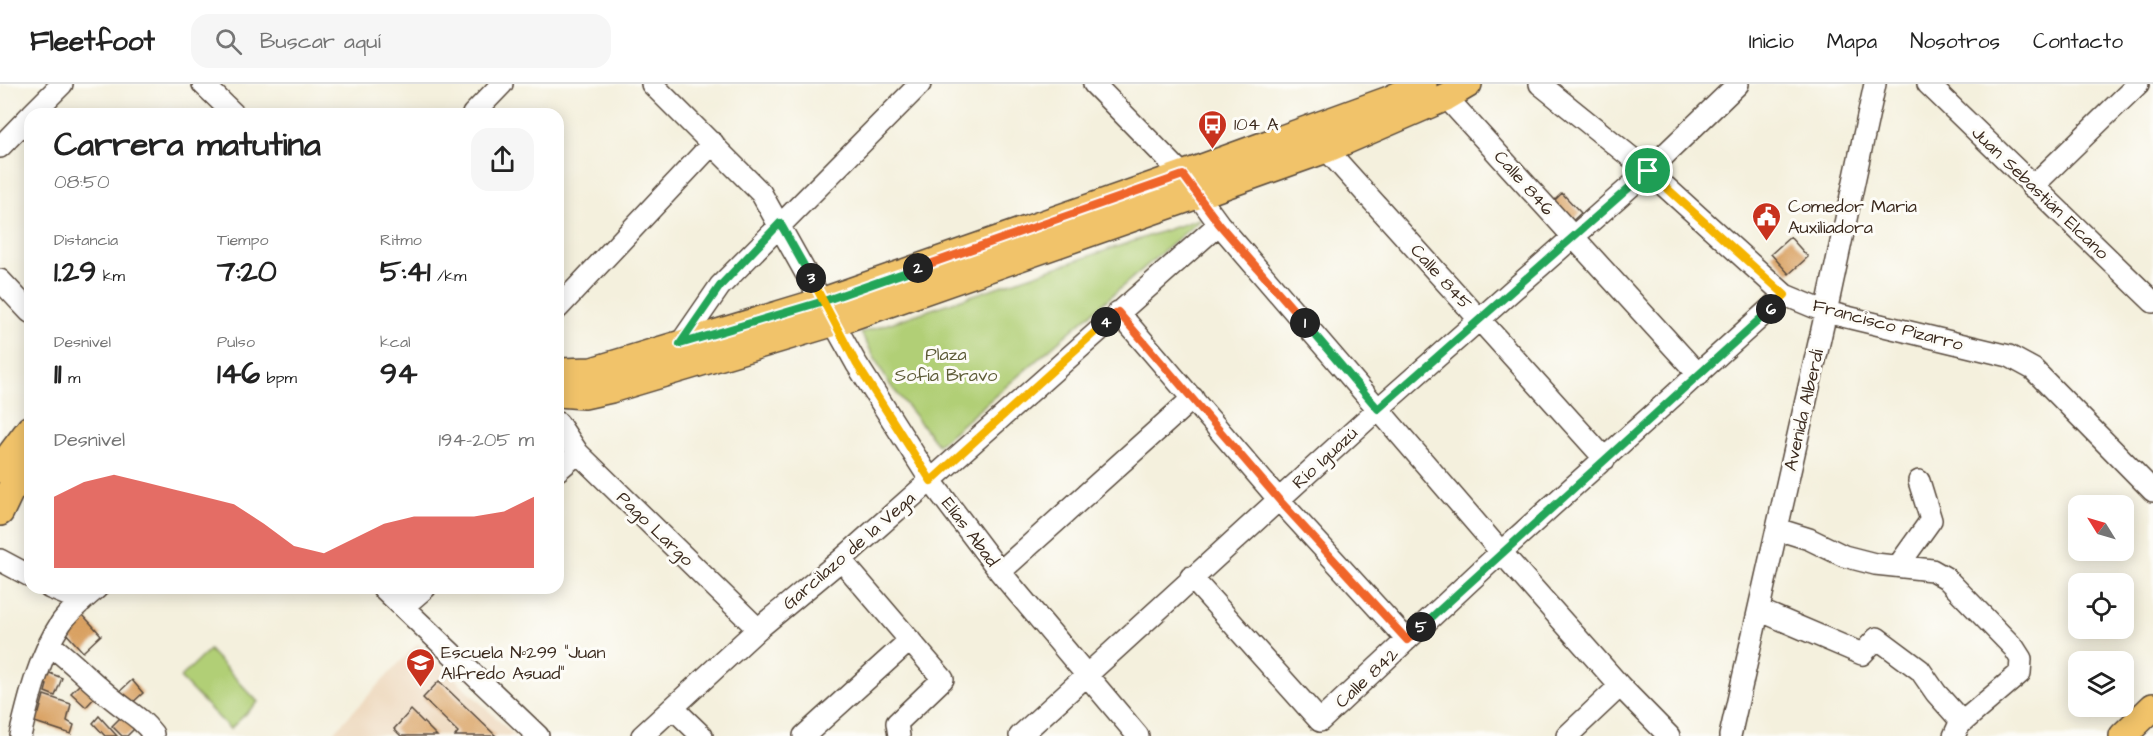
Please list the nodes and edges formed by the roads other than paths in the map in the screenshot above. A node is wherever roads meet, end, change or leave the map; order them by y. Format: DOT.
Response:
graph roads {
  1 [pos="62,84"];
  2 [pos="203,84"];
  3 [pos="502,84"];
  4 [pos="652,84"];
  5 [pos="920,84"];
  6 [pos="1094,84"];
  7 [pos="1540,84"];
  8 [pos="1875,84"];
  9 [pos="1928,84"];
  10 [pos="2138,84"];
  11 [pos="1735,85"];
  12 [pos="1446,88"];
  13 [pos="38,108"];
  14 [pos="228,108"];
  15 [pos="479,108"];
  16 [pos="24,122"];
  17 [pos="713,143"];
  18 [pos="0,147"];
  19 [pos="1326,148"];
  20 [pos="1648,171"];
  21 [pos="1190,185"];
  22 [pos="2032,187"];
  23 [pos="780,223"];
  24 [pos="1219,224"];
  25 [pos="1572,236"];
  26 [pos="0,280"];
  27 [pos="1785,295"];
  28 [pos="564,302"];
  29 [pos="2153,302"];
  30 [pos="24,306"];
  31 [pos="829,311"];
  32 [pos="1118,312"];
  33 [pos="1826,312"];
  34 [pos="1479,319"];
  35 [pos="680,344"];
  36 [pos="1699,375"];
  37 [pos="564,386"];
  38 [pos="564,389"];
  39 [pos="1193,398"];
  40 [pos="1378,409"];
  41 [pos="564,432"];
  42 [pos="24,437"];
  43 [pos="578,453"];
  44 [pos="1605,459"];
  45 [pos="564,465"];
  46 [pos="0,469"];
  47 [pos="24,474"];
  48 [pos="1919,480"];
  49 [pos="931,481"];
  50 [pos="2153,491"];
  51 [pos="1280,501"];
  52 [pos="0,512"];
  53 [pos="1777,529"];
  54 [pos="1501,552"];
  55 [pos="0,560"];
  56 [pos="841,560"];
  57 [pos="1898,566"];
  58 [pos="1000,572"];
  59 [pos="24,573"];
  60 [pos="1191,577"];
  61 [pos="90,594"];
  62 [pos="389,594"];
  63 [pos="418,594"];
  64 [pos="403,607"];
  65 [pos="1759,610"];
  66 [pos="758,629"];
  67 [pos="910,640"];
  68 [pos="1407,640"];
  69 [pos="49,644"];
  70 [pos="1085,676"];
  71 [pos="1620,686"];
  72 [pos="2153,707"];
  73 [pos="673,708"];
  74 [pos="1958,729"];
  75 [pos="898,730"];
  76 [pos="20,736"];
  77 [pos="151,736"];
  78 [pos="538,736"];
  79 [pos="642,736"];
  80 [pos="702,736"];
  81 [pos="804,736"];
  82 [pos="1020,736"];
  83 [pos="1138,736"];
  84 [pos="1567,736"];
  85 [pos="1669,736"];
  86 [pos="1730,736"];
  87 [pos="2123,736"];
  1 -- 13 [label="street"];
  2 -- 14 [label="street"];
  3 -- 15 [label="street"];
  4 -- 17 [label="street, Elías Abad"];
  5 -- 23 [label="street"];
  6 -- 21 [label="street"];
  7 -- 20 [label="street, Francisco Pizarro"];
  8 -- 33 [label="street, Avenida Alberdi"];
  9 -- 22 [label="street, Juan Sebastián Elcano"];
  10 -- 22 [label="street"];
  11 -- 20 [label="street, Río Iguazú"];
  12 -- 19 [label="main road"];
  12 -- 21 [label="main road"];
  12 -- 25 [label="street, Calle 846"];
  16 -- 18 [label="street"];
  17 -- 23 [label="street, Elías Abad"];
  17 -- 28 [label="street"];
  19 -- 21 [label="main road"];
  19 -- 34 [label="street, Calle 845"];
  20 -- 25 [label="street, Río Iguazú"];
  20 -- 27 [label="street, Francisco Pizarro"];
  21 -- 24 [label="street"];
  21 -- 31 [label="main road"];
  22 -- 29 [label="street, Juan Sebastián Elcano"];
  23 -- 31 [label="street, Elías Abad"];
  23 -- 35 [label="street"];
  24 -- 32 [label="street, Garcilazo de la Vega"];
  24 -- 40 [label="street"];
  25 -- 34 [label="street, Río Iguazú"];
  25 -- 36 [label="street, Calle 846"];
  26 -- 30 [label="street"];
  27 -- 33 [label="street, Francisco Pizarro"];
  27 -- 36 [label="street, Calle 842"];
  31 -- 35 [label="main road"];
  31 -- 38 [label="main road"];
  31 -- 49 [label="street, Elías Abad"];
  32 -- 39 [label="street"];
  32 -- 49 [label="street, Garcilazo de la Vega"];
  33 -- 50 [label="street, Francisco Pizarro"];
  33 -- 53 [label="street, Avenida Alberdi"];
  34 -- 40 [label="street, Río Iguazú"];
  34 -- 44 [label="street, Calle 845"];
  35 -- 37 [label="main road"];
  36 -- 44 [label="street, Calle 842"];
  39 -- 51 [label="street"];
  39 -- 58 [label="street"];
  40 -- 51 [label="street, Río Iguazú"];
  40 -- 54 [label="street"];
  41 -- 43 [label="street, Pago Largo"];
  42 -- 46 [label="main road"];
  43 -- 45 [label="street"];
  43 -- 66 [label="street, Pago Largo"];
  44 -- 54 [label="street, Calle 842"];
  47 -- 52 [label="main road"];
  48 -- 57 [label="street"];
  49 -- 56 [label="street, Garcilazo de la Vega"];
  49 -- 58 [label="street, Elías Abad"];
  51 -- 60 [label="street, Río Iguazú"];
  51 -- 68 [label="street"];
  53 -- 57 [label="street"];
  53 -- 65 [label="street, Avenida Alberdi"];
  54 -- 68 [label="street, Calle 842"];
  54 -- 71 [label="street"];
  55 -- 59 [label="street"];
  56 -- 66 [label="street, Garcilazo de la Vega"];
  56 -- 67 [label="street"];
  57 -- 74 [label="street"];
  58 -- 70 [label="street, Elías Abad"];
  60 -- 68 [label="street, Calle 842"];
  60 -- 70 [label="street, Río Iguazú"];
  61 -- 69 [label="street"];
  62 -- 64 [label="street"];
  63 -- 64 [label="street"];
  64 -- 78 [label="street"];
  65 -- 74 [label="street"];
  65 -- 86 [label="street, Avenida Alberdi"];
  66 -- 73 [label="street, Garcilazo de la Vega"];
  67 -- 75 [label="street"];
  67 -- 81 [label="street"];
  69 -- 76 [label="street"];
  69 -- 77 [label="street"];
  70 -- 82 [label="street, Río Iguazú"];
  70 -- 83 [label="street, Elías Abad"];
  71 -- 84 [label="street"];
  71 -- 85 [label="street"];
  72 -- 87 [label="main road"];
  73 -- 79 [label="street, Garcilazo de la Vega"];
  73 -- 80 [label="street"];
}
